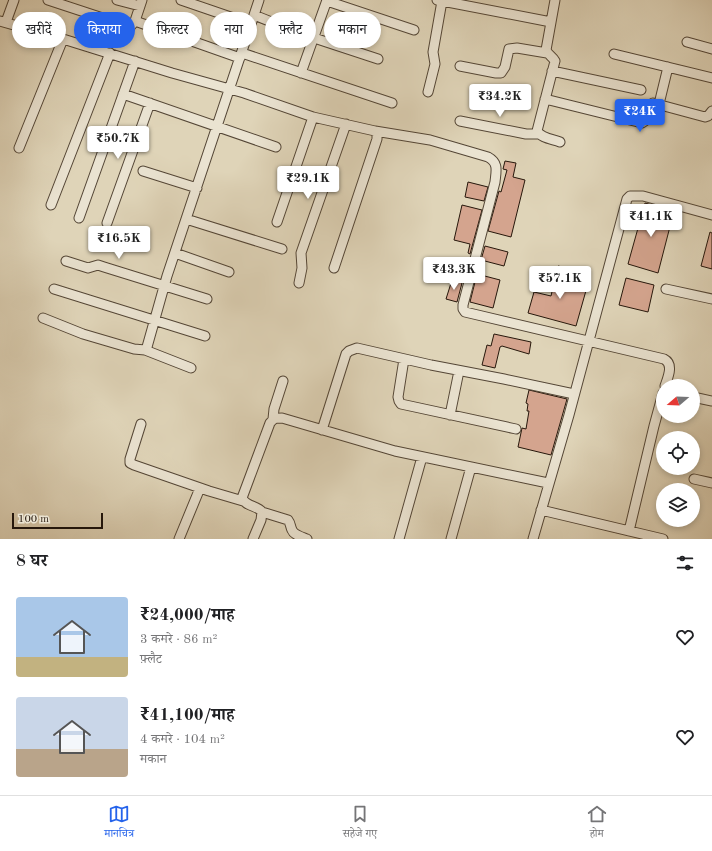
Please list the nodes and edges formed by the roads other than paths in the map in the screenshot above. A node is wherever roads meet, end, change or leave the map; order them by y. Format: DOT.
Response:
graph roads {
  1 [pos="48,0"];
  2 [pos="117,0"];
  3 [pos="181,0"];
  4 [pos="259,0"];
  5 [pos="327,0"];
  6 [pos="555,0"];
  7 [pos="445,1"];
  8 [pos="141,3"];
  9 [pos="84,12"];
  10 [pos="224,12"];
  11 [pos="255,12"];
  12 [pos="135,21"];
  13 [pos="551,22"];
  14 [pos="414,30"];
  15 [pos="316,32"];
  16 [pos="316,39"];
  17 [pos="66,40"];
  18 [pos="687,42"];
  19 [pos="59,48"];
  20 [pos="243,48"];
  21 [pos="310,48"];
  22 [pos="712,49"];
  23 [pos="110,53"];
  24 [pos="547,53"];
  25 [pos="614,54"];
  26 [pos="241,55"];
  27 [pos="378,59"];
  28 [pos="135,61"];
  29 [pos="460,66"];
  30 [pos="668,66"];
  31 [pos="552,71"];
  32 [pos="301,73"];
  33 [pos="712,78"];
  34 [pos="230,89"];
  35 [pos="641,90"];
  36 [pos="428,92"];
  37 [pos="123,94"];
  38 [pos="545,99"];
  39 [pos="150,103"];
  40 [pos="392,103"];
  41 [pos="659,104"];
  42 [pos="712,111"];
  43 [pos="313,117"];
  44 [pos="460,121"];
  45 [pos="346,124"];
  46 [pos="218,126"];
  47 [pos="375,132"];
  48 [pos="538,134"];
  49 [pos="560,142"];
  50 [pos="276,147"];
  51 [pos="19,148"];
  52 [pos="143,171"];
  53 [pos="197,188"];
  54 [pos="51,205"];
  55 [pos="712,215"];
  56 [pos="79,218"];
  57 [pos="186,219"];
  58 [pos="277,222"];
  59 [pos="107,223"];
  60 [pos="282,249"];
  61 [pos="175,253"];
  62 [pos="66,261"];
  63 [pos="334,268"];
  64 [pos="229,272"];
  65 [pos="299,283"];
  66 [pos="165,286"];
  67 [pos="54,289"];
  68 [pos="666,289"];
  69 [pos="712,297"];
  70 [pos="207,299"];
  71 [pos="43,318"];
  72 [pos="154,321"];
  73 [pos="205,336"];
  74 [pos="588,342"];
  75 [pos="145,350"];
  76 [pos="404,359"];
  77 [pos="191,368"];
  78 [pos="459,371"];
  79 [pos="667,379"];
  80 [pos="283,381"];
  81 [pos="574,394"];
  82 [pos="700,398"];
  83 [pos="712,401"];
  84 [pos="450,415"];
  85 [pos="273,419"];
  86 [pos="656,419"];
  87 [pos="141,424"];
  88 [pos="516,429"];
  89 [pos="322,430"];
  90 [pos="422,457"];
  91 [pos="471,467"];
  92 [pos="694,479"];
  93 [pos="712,482"];
  94 [pos="548,483"];
  95 [pos="200,488"];
  96 [pos="243,501"];
  97 [pos="541,510"];
  98 [pos="262,512"];
  99 [pos="629,531"];
  100 [pos="179,539"];
  101 [pos="253,539"];
  102 [pos="307,539"];
  103 [pos="399,539"];
  104 [pos="451,539"];
  105 [pos="533,539"];
  106 [pos="663,539"];
  1 -- 9 [label="street"];
  2 -- 8 [label="street"];
  3 -- 10 [label="street"];
  4 -- 11 [label="street"];
  5 -- 14 [label="street"];
  5 -- 15 [label="street"];
  6 -- 13 [label="street"];
  7 -- 13 [label="street"];
  7 -- 36 [label="street"];
  8 -- 12 [label="street"];
  12 -- 26 [label="street"];
  13 -- 24 [label="street"];
  16 -- 27 [label="street"];
  17 -- 23 [label="street"];
  18 -- 22 [label="street"];
  19 -- 51 [label="street"];
  20 -- 26 [label="street"];
  21 -- 32 [label="street"];
  23 -- 28 [label="street"];
  23 -- 54 [label="street"];
  24 -- 29 [label="street"];
  24 -- 31 [label="street"];
  25 -- 30 [label="street"];
  26 -- 32 [label="street"];
  26 -- 34 [label="street"];
  28 -- 34 [label="street"];
  28 -- 37 [label="street"];
  30 -- 33 [label="street"];
  30 -- 41 [label="street"];
  31 -- 35 [label="street"];
  31 -- 38 [label="street"];
  32 -- 40 [label="street"];
  34 -- 43 [label="street"];
  34 -- 46 [label="street"];
  37 -- 39 [label="street"];
  37 -- 56 [label="street"];
  38 -- 41 [label="street"];
  38 -- 48 [label="street"];
  39 -- 46 [label="street"];
  39 -- 59 [label="street"];
  41 -- 42 [label="street"];
  43 -- 45 [label="street"];
  43 -- 58 [label="street"];
  44 -- 48 [label="street"];
  45 -- 47 [label="street"];
  45 -- 65 [label="street"];
  46 -- 50 [label="street"];
  46 -- 53 [label="street"];
  47 -- 63 [label="street"];
  47 -- 74 [label="street"];
  48 -- 49 [label="street"];
  52 -- 53 [label="street"];
  53 -- 57 [label="street"];
  55 -- 74 [label="street"];
  57 -- 60 [label="street"];
  57 -- 61 [label="street"];
  61 -- 64 [label="street"];
  61 -- 66 [label="street"];
  62 -- 66 [label="street"];
  66 -- 70 [label="street"];
  66 -- 72 [label="street"];
  67 -- 72 [label="street"];
  68 -- 69 [label="street"];
  71 -- 75 [label="street"];
  72 -- 73 [label="street"];
  72 -- 75 [label="street"];
  74 -- 79 [label="street"];
  74 -- 81 [label="street"];
  75 -- 77 [label="street"];
  76 -- 78 [label="street"];
  76 -- 84 [label="street"];
  76 -- 89 [label="street"];
  78 -- 81 [label="street"];
  78 -- 84 [label="street"];
  80 -- 85 [label="street"];
  81 -- 94 [label="street"];
  82 -- 83 [label="street"];
  84 -- 88 [label="street"];
  85 -- 89 [label="street"];
  85 -- 96 [label="street"];
  86 -- 99 [label="street"];
  87 -- 95 [label="street"];
  89 -- 90 [label="street"];
  90 -- 91 [label="street"];
  90 -- 103 [label="street"];
  91 -- 94 [label="street"];
  91 -- 104 [label="street"];
  92 -- 93 [label="street"];
  94 -- 97 [label="street"];
  95 -- 96 [label="street"];
  95 -- 100 [label="street"];
  96 -- 98 [label="street"];
  97 -- 99 [label="street"];
  97 -- 105 [label="street"];
  98 -- 101 [label="street"];
  98 -- 102 [label="street"];
  99 -- 106 [label="street"];
}
